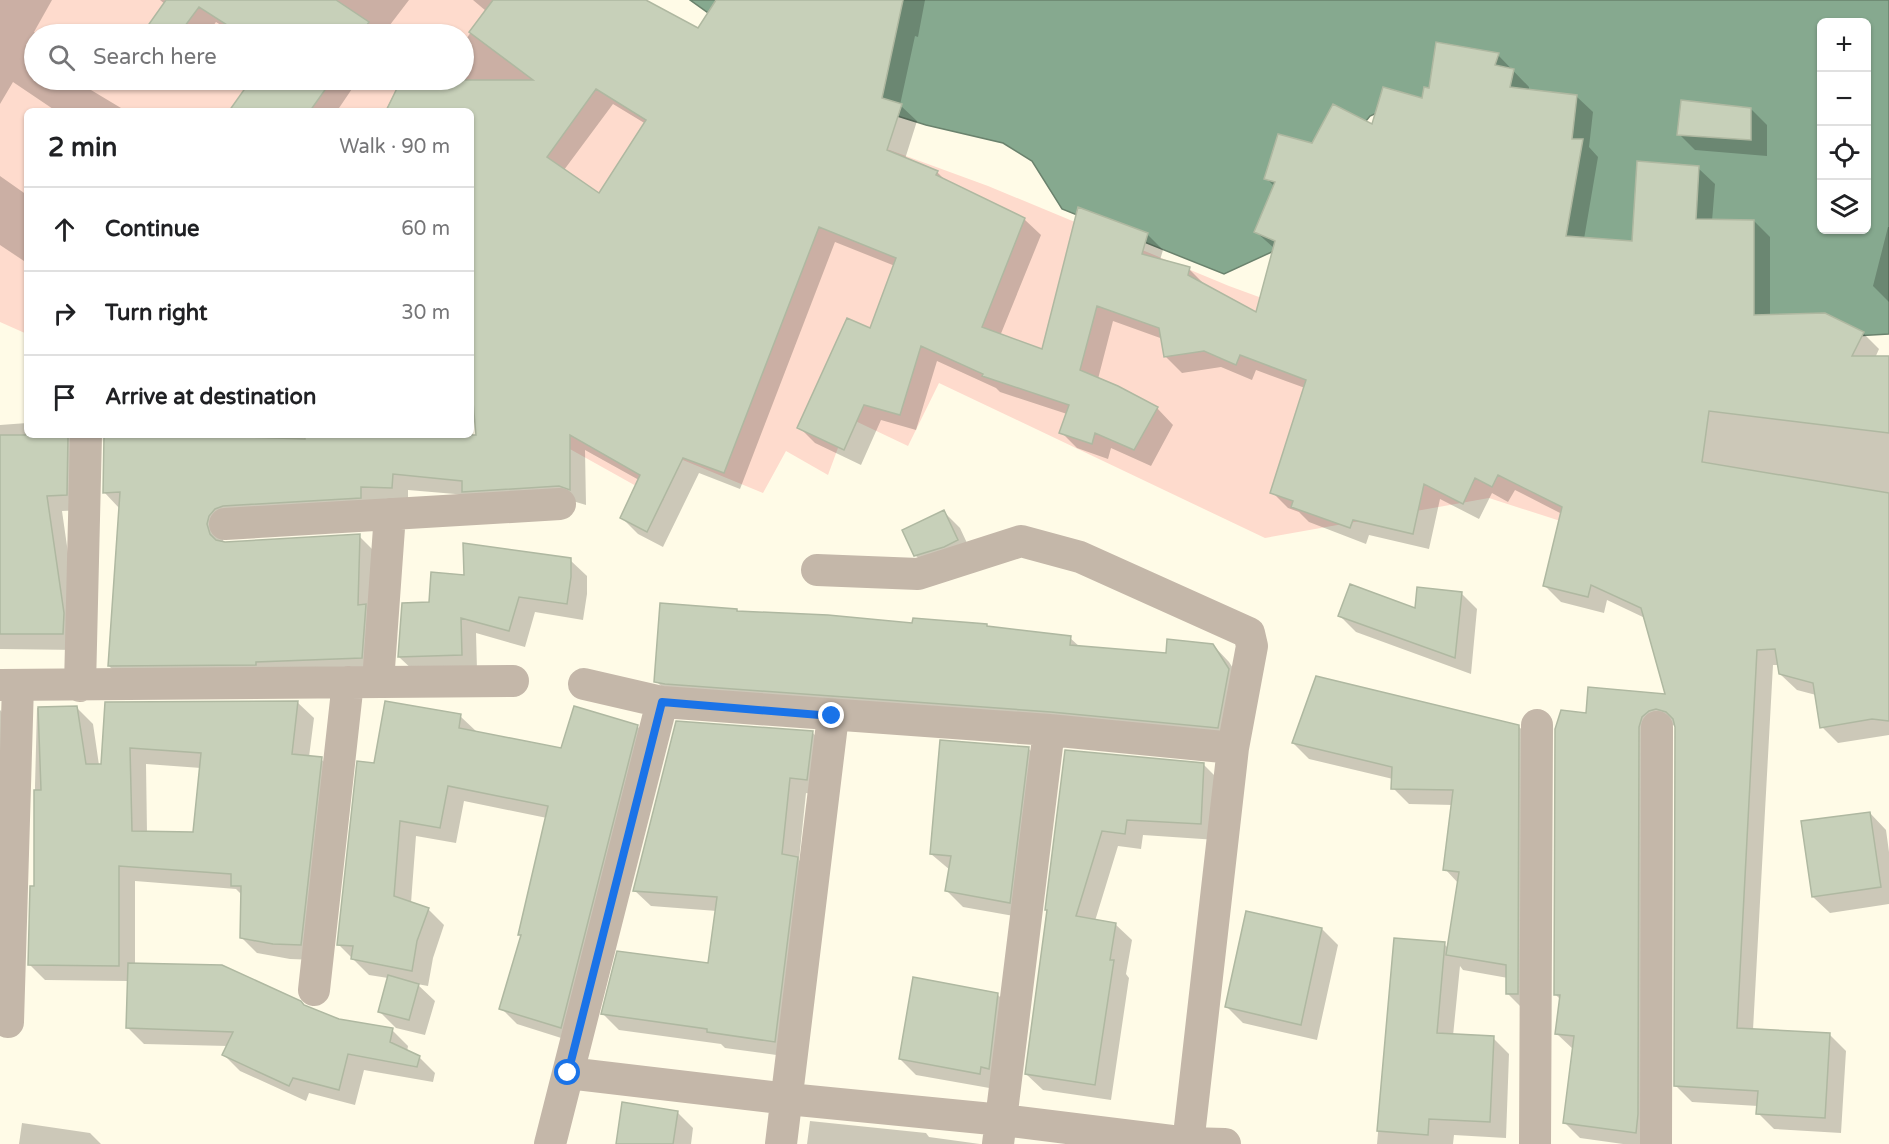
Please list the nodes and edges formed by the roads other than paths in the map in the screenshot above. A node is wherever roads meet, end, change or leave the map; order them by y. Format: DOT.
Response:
graph roads {
  1 [pos="86,438"];
  2 [pos="560,504"];
  3 [pos="390,514"];
  4 [pos="225,524"];
  5 [pos="817,570"];
  6 [pos="513,681"];
  7 [pos="363,682"];
  8 [pos="584,684"];
  9 [pos="9,685"];
  10 [pos="80,686"];
  11 [pos="662,702"];
  12 [pos="832,716"];
  13 [pos="1537,725"];
  14 [pos="1657,727"];
  15 [pos="1049,730"];
  16 [pos="1233,748"];
  17 [pos="314,990"];
  18 [pos="8,1022"];
  19 [pos="568,1073"];
  20 [pos="788,1099"];
  21 [pos="1000,1132"];
  22 [pos="1188,1143"];
  23 [pos="550,1144"];
  24 [pos="781,1144"];
  25 [pos="1225,1144"];
  26 [pos="1534,1144"];
  27 [pos="1656,1144"];
  1 -- 10 [label="street"];
  2 -- 3 [label="street"];
  3 -- 4 [label="street"];
  3 -- 7 [label="street"];
  5 -- 16 [label="street"];
  6 -- 7 [label="street"];
  7 -- 10 [label="street"];
  7 -- 17 [label="street"];
  8 -- 11 [label="street"];
  9 -- 10 [label="street"];
  9 -- 18 [label="street"];
  11 -- 12 [label="street"];
  11 -- 19 [label="street"];
  12 -- 15 [label="street"];
  12 -- 20 [label="street"];
  13 -- 26 [label="street"];
  14 -- 27 [label="street"];
  15 -- 16 [label="street"];
  15 -- 21 [label="street"];
  16 -- 22 [label="street"];
  19 -- 20 [label="street"];
  19 -- 23 [label="street"];
  20 -- 21 [label="street"];
  20 -- 24 [label="street"];
  21 -- 22 [label="street"];
  22 -- 25 [label="street"];
}
